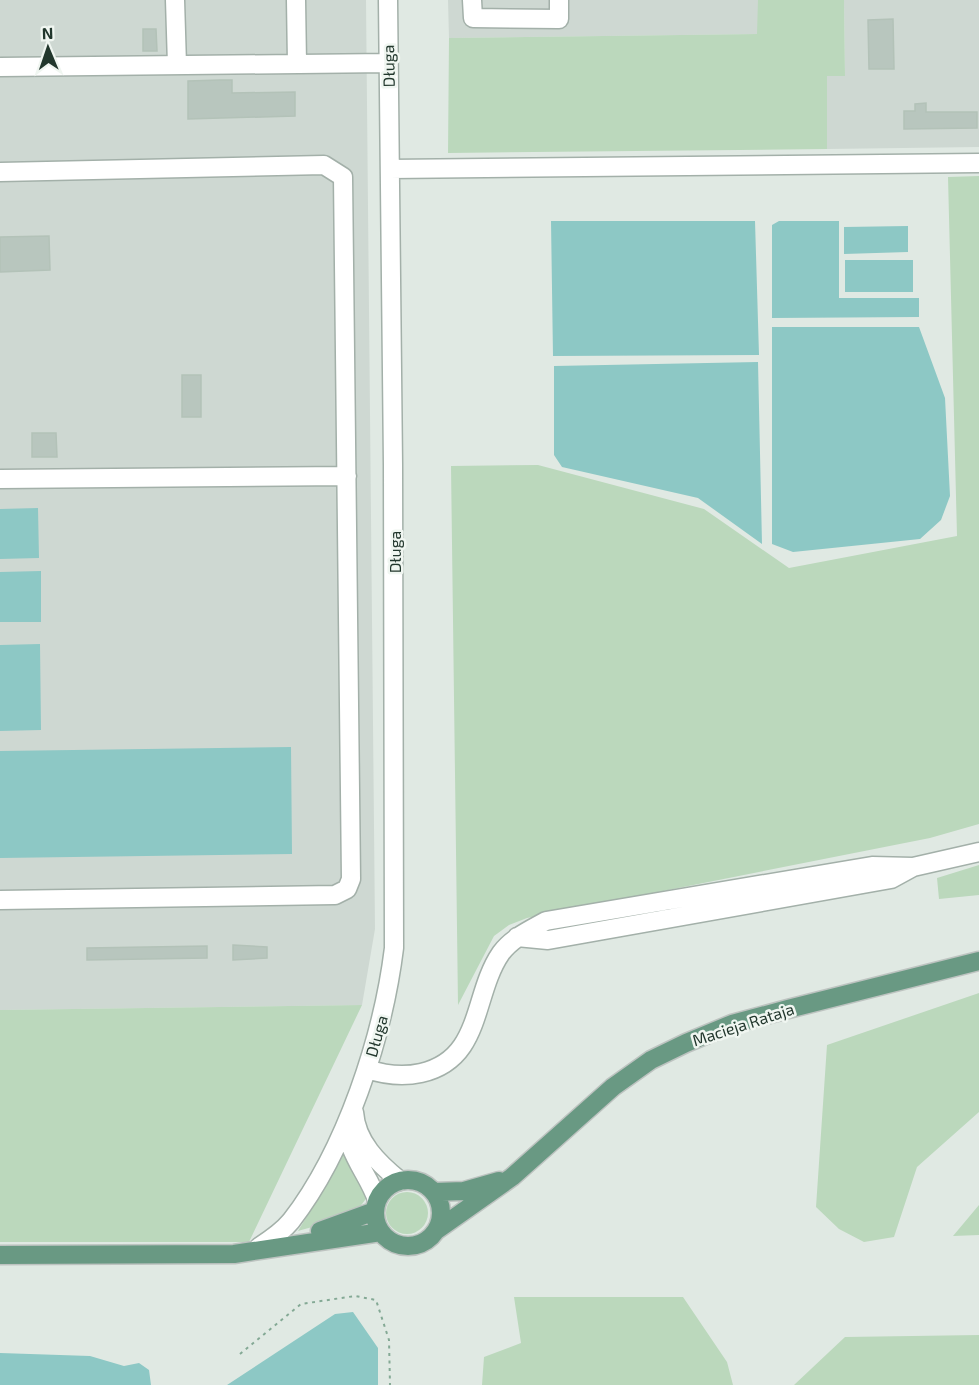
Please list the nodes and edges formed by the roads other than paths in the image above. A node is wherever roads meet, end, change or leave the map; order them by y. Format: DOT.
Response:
graph roads {
  1 [pos="175,0"];
  2 [pos="296,0"];
  3 [pos="388,0"];
  4 [pos="472,0"];
  5 [pos="559,0"];
  6 [pos="297,63"];
  7 [pos="388,63"];
  8 [pos="177,65"];
  9 [pos="0,68"];
  10 [pos="979,163"];
  11 [pos="390,169"];
  12 [pos="0,172"];
  13 [pos="347,476"];
  14 [pos="0,479"];
  15 [pos="979,852"];
  16 [pos="0,900"];
  17 [pos="979,961"];
  18 [pos="367,1069"];
  19 [pos="355,1098"];
  20 [pos="512,1177"];
  21 [pos="400,1181"];
  22 [pos="434,1192"];
  23 [pos="376,1206"];
  24 [pos="437,1230"];
  25 [pos="381,1233"];
  26 [pos="259,1247"];
  27 [pos="234,1254"];
  28 [pos="0,1255"];
  1 -- 8 [label="street"];
  2 -- 6 [label="street"];
  3 -- 7 [label="street, Długa"];
  4 -- 5 [label="street"];
  6 -- 7 [label="street"];
  6 -- 8 [label="street"];
  7 -- 11 [label="street, Długa"];
  8 -- 9 [label="street"];
  10 -- 11 [label="street"];
  11 -- 18 [label="street, Długa"];
  12 -- 13 [label="street"];
  13 -- 14 [label="street"];
  13 -- 16 [label="street"];
  15 -- 18 [label="street"];
  17 -- 20 [label="main road, Macieja Rataja"];
  18 -- 19 [label="street, Długa"];
  19 -- 21 [label="street, Długa"];
  19 -- 23 [label="street, Długa"];
  19 -- 26 [label="street, Długa"];
  20 -- 22 [label="main road, Macieja Rataja"];
  20 -- 24 [label="main road, Macieja Rataja"];
  21 -- 22 [label="main road"];
  21 -- 23 [label="main road"];
  22 -- 24 [label="main road"];
  23 -- 25 [label="main road"];
  23 -- 26 [label="main road, Długa"];
  24 -- 25 [label="main road"];
  25 -- 27 [label="main road, Długa"];
  26 -- 27 [label="main road, Długa"];
  27 -- 28 [label="main road, Długa"];
}
